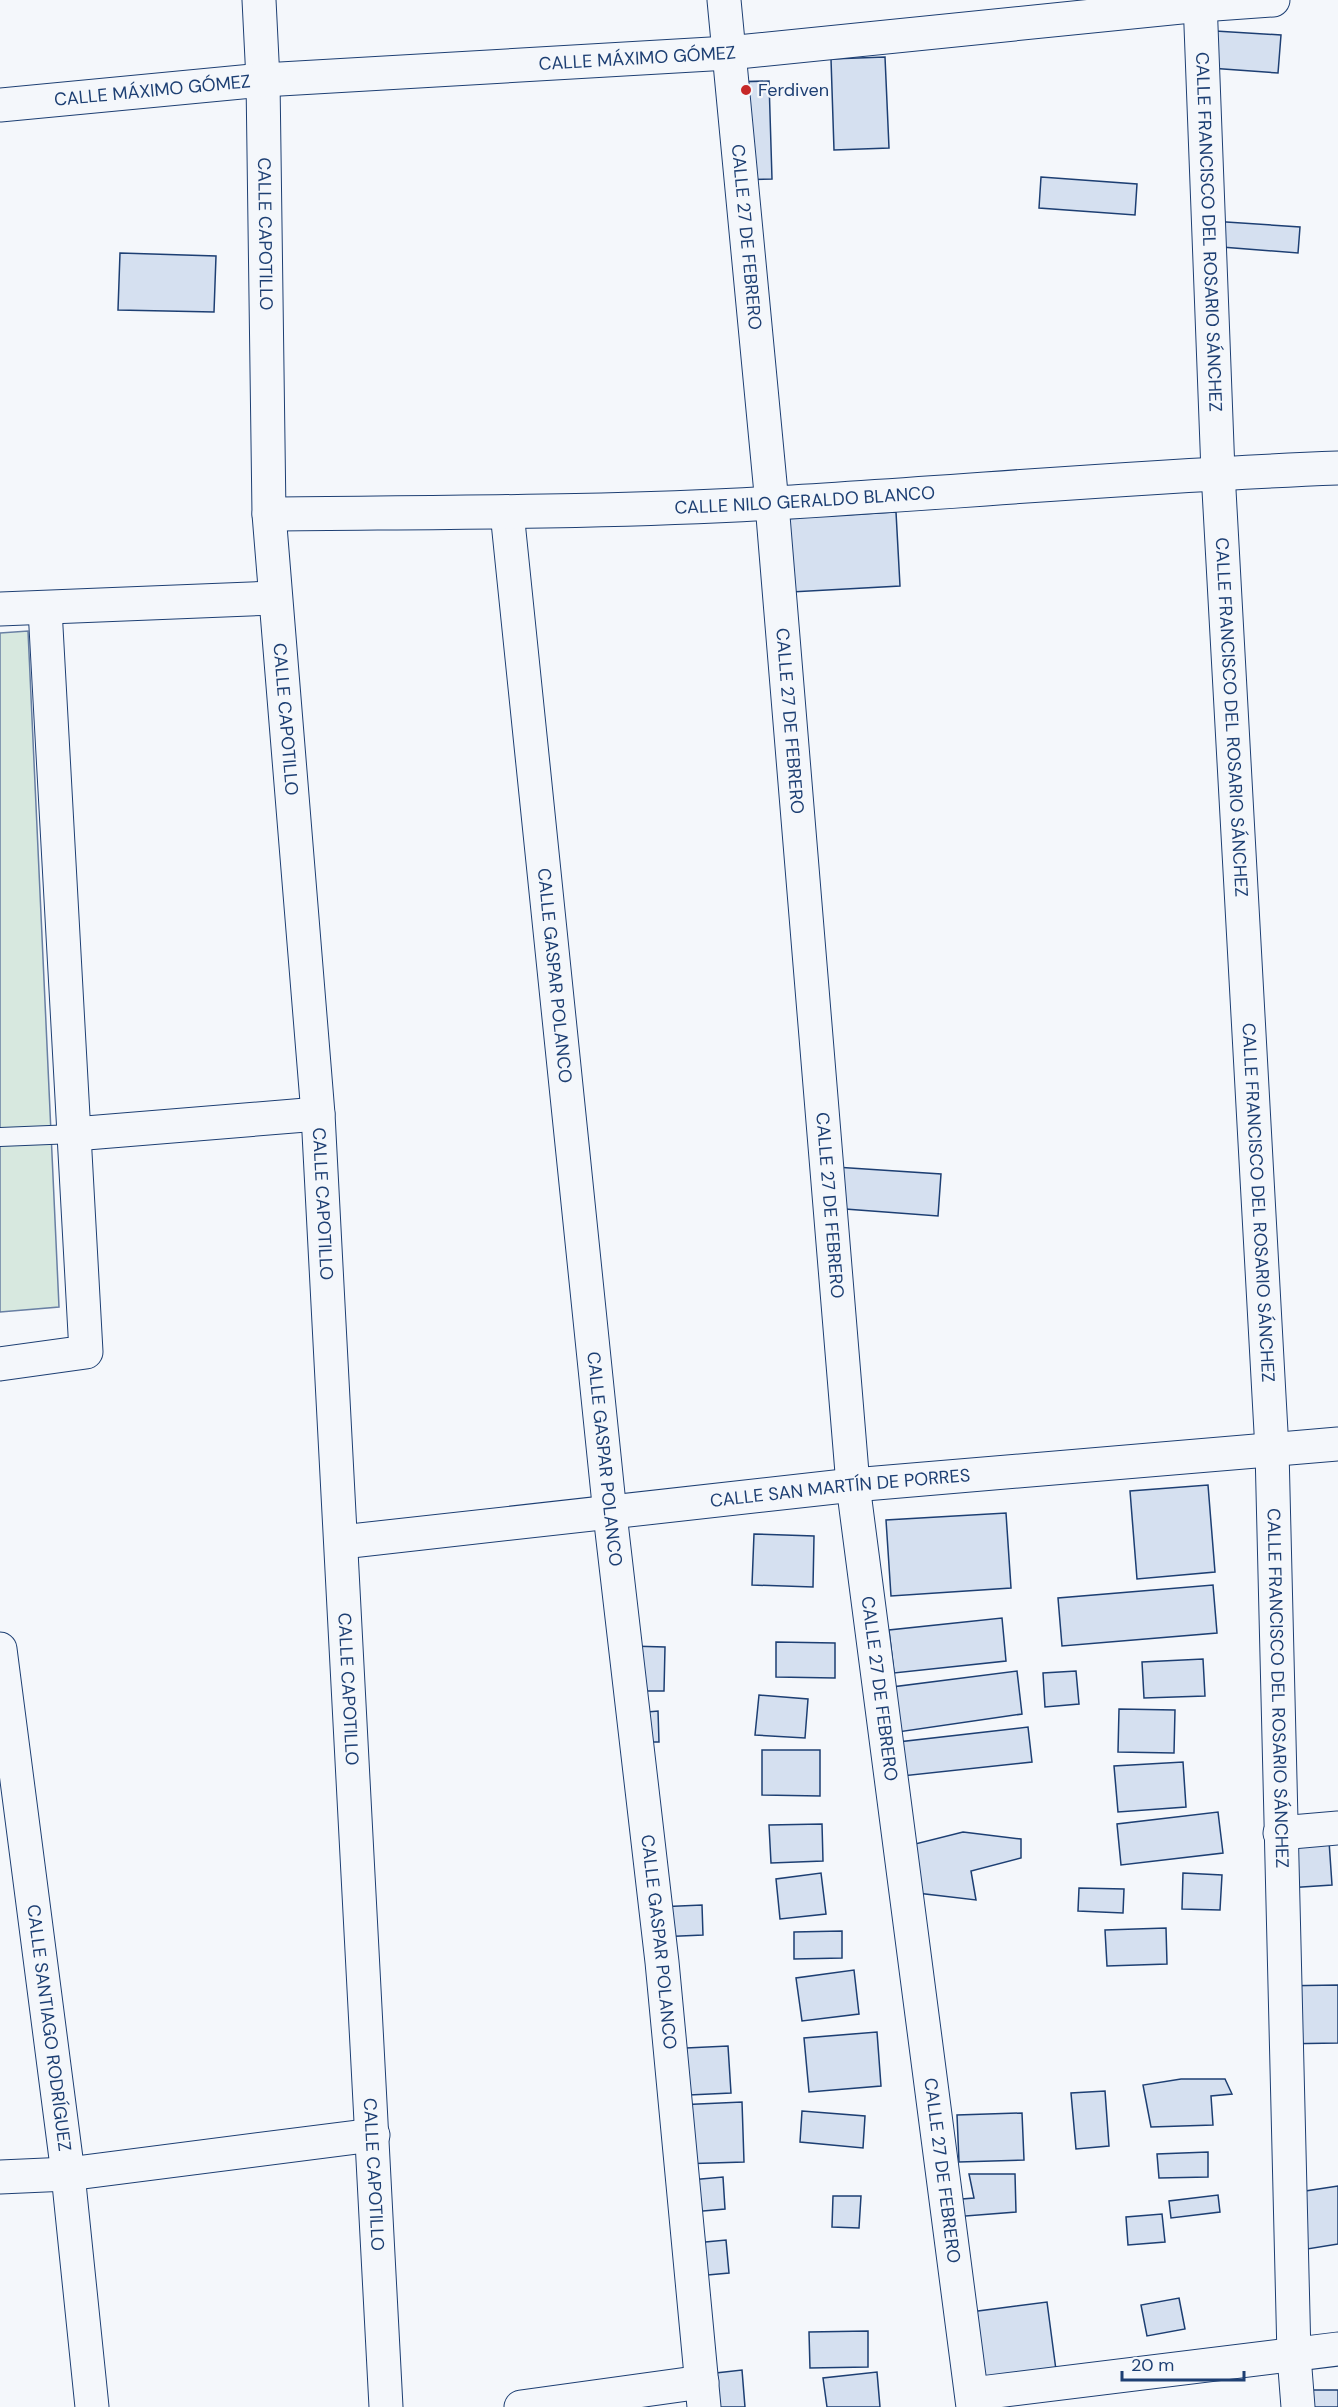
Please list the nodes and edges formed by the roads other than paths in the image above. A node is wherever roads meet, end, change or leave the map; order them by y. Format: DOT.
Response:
graph roads {
  1 [pos="259,0"];
  2 [pos="724,0"];
  3 [pos="1273,0"];
  4 [pos="1200,2"];
  5 [pos="728,53"];
  6 [pos="263,80"];
  7 [pos="0,105"];
  8 [pos="1338,468"];
  9 [pos="1218,472"];
  10 [pos="772,504"];
  11 [pos="507,512"];
  12 [pos="268,514"];
  13 [pos="275,598"];
  14 [pos="0,609"];
  15 [pos="45,609"];
  16 [pos="318,1113"];
  17 [pos="75,1134"];
  18 [pos="0,1137"];
  19 [pos="0,1364"];
  20 [pos="1338,1444"];
  21 [pos="1272,1450"];
  22 [pos="853,1485"];
  23 [pos="610,1514"];
  24 [pos="342,1542"];
  25 [pos="0,1650"];
  26 [pos="1338,1828"];
  27 [pos="1281,1833"];
  28 [pos="373,2136"];
  29 [pos="68,2174"];
  30 [pos="0,2177"];
  31 [pos="1338,2349"];
  32 [pos="1294,2356"];
  33 [pos="703,2394"];
  34 [pos="973,2400"];
  35 [pos="92,2407"];
  36 [pos="386,2407"];
  37 [pos="521,2407"];
  38 [pos="1298,2407"];
  1 -- 6 [label="street, CALLE CAPOTILLO"];
  2 -- 5 [label="street, CALLE 27 DE FEBRERO"];
  3 -- 4 [label="street, CALLE MÁXIMO GÓMEZ"];
  4 -- 5 [label="street, CALLE MÁXIMO GÓMEZ"];
  4 -- 9 [label="street, CALLE FRANCISCO DEL ROSARIO SÁNCHEZ"];
  5 -- 6 [label="street, CALLE MÁXIMO GÓMEZ"];
  5 -- 10 [label="street, CALLE 27 DE FEBRERO"];
  6 -- 7 [label="street, CALLE MÁXIMO GÓMEZ"];
  6 -- 12 [label="street, CALLE CAPOTILLO"];
  8 -- 9 [label="street, CALLE NILO GERALDO BLANCO"];
  9 -- 10 [label="street, CALLE NILO GERALDO BLANCO"];
  9 -- 21 [label="street, CALLE FRANCISCO DEL ROSARIO SÁNCHEZ"];
  10 -- 11 [label="street, CALLE NILO GERALDO BLANCO"];
  10 -- 22 [label="street, CALLE 27 DE FEBRERO"];
  11 -- 12 [label="street, CALLE NILO GERALDO BLANCO"];
  11 -- 23 [label="street, CALLE GASPAR POLANCO"];
  12 -- 13 [label="street, CALLE CAPOTILLO"];
  13 -- 15 [label="street"];
  13 -- 16 [label="street, CALLE CAPOTILLO"];
  14 -- 15 [label="street"];
  15 -- 17 [label="street"];
  16 -- 17 [label="street"];
  16 -- 24 [label="street, CALLE CAPOTILLO"];
  17 -- 18 [label="lane"];
  17 -- 19 [label="street"];
  20 -- 21 [label="street, CALLE SAN MARTÍN DE PORRES"];
  21 -- 22 [label="street, CALLE SAN MARTÍN DE PORRES"];
  21 -- 27 [label="street, CALLE FRANCISCO DEL ROSARIO SÁNCHEZ"];
  22 -- 23 [label="street, CALLE SAN MARTÍN DE PORRES"];
  22 -- 34 [label="street, CALLE 27 DE FEBRERO"];
  23 -- 24 [label="street, CALLE SAN MARTÍN DE PORRES"];
  23 -- 33 [label="street, CALLE GASPAR POLANCO"];
  24 -- 28 [label="street, CALLE CAPOTILLO"];
  25 -- 29 [label="street, CALLE SANTIAGO RODRÍGUEZ"];
  26 -- 27 [label="street"];
  27 -- 32 [label="street, CALLE FRANCISCO DEL ROSARIO SÁNCHEZ"];
  28 -- 29 [label="street"];
  28 -- 36 [label="street, CALLE CAPOTILLO"];
  29 -- 30 [label="street"];
  29 -- 35 [label="street, CALLE SANTIAGO RODRÍGUEZ"];
  31 -- 32 [label="street"];
  32 -- 34 [label="street"];
  32 -- 38 [label="street, CALLE FRANCISCO DEL ROSARIO SÁNCHEZ"];
  33 -- 37 [label="street"];
}
